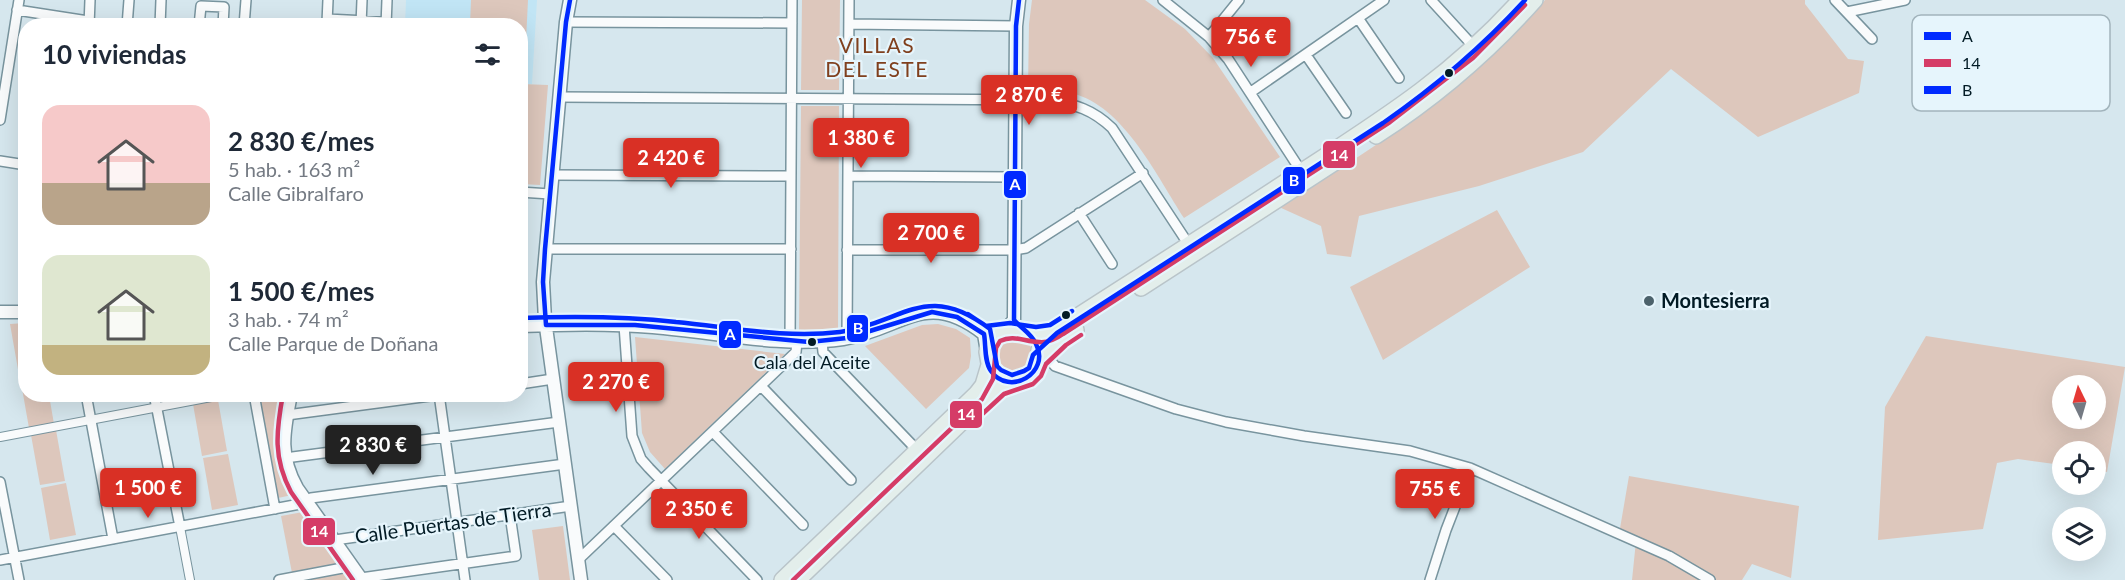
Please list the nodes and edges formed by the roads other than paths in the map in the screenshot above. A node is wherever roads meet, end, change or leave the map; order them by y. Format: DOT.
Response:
graph roads {
  1 [pos="90,0"];
  2 [pos="129,0"];
  3 [pos="161,0"];
  4 [pos="246,0"];
  5 [pos="327,0"];
  6 [pos="362,0"];
  7 [pos="387,0"];
  8 [pos="570,0"];
  9 [pos="792,0"];
  10 [pos="849,0"];
  11 [pos="1019,0"];
  12 [pos="1163,0"];
  13 [pos="1239,0"];
  14 [pos="1384,0"];
  15 [pos="1431,0"];
  16 [pos="1520,0"];
  17 [pos="1534,0"];
  18 [pos="1835,0"];
  19 [pos="1905,0"];
  20 [pos="18,5"];
  21 [pos="1847,12"];
  22 [pos="69,18"];
  23 [pos="88,18"];
  24 [pos="128,18"];
  25 [pos="160,18"];
  26 [pos="200,18"];
  27 [pos="223,18"];
  28 [pos="245,18"];
  29 [pos="327,18"];
  30 [pos="361,18"];
  31 [pos="386,18"];
  32 [pos="1358,18"];
  33 [pos="566,22"];
  34 [pos="792,23"];
  35 [pos="849,24"];
  36 [pos="1016,26"];
  37 [pos="1209,37"];
  38 [pos="1872,39"];
  39 [pos="1474,47"];
  40 [pos="1306,54"];
  41 [pos="1399,78"];
  42 [pos="1251,92"];
  43 [pos="559,97"];
  44 [pos="792,98"];
  45 [pos="848,98"];
  46 [pos="1014,99"];
  47 [pos="1346,113"];
  48 [pos="0,120"];
  49 [pos="0,162"];
  50 [pos="18,164"];
  51 [pos="1302,171"];
  52 [pos="1143,173"];
  53 [pos="552,175"];
  54 [pos="791,176"];
  55 [pos="848,176"];
  56 [pos="1014,177"];
  57 [pos="528,193"];
  58 [pos="550,194"];
  59 [pos="1079,213"];
  60 [pos="1189,245"];
  61 [pos="545,249"];
  62 [pos="791,249"];
  63 [pos="847,250"];
  64 [pos="1014,250"];
  65 [pos="1112,264"];
  66 [pos="0,312"];
  67 [pos="18,312"];
  68 [pos="546,325"];
  69 [pos="624,325"];
  70 [pos="528,326"];
  71 [pos="1014,330"];
  72 [pos="984,334"];
  73 [pos="847,338"];
  74 [pos="794,342"];
  75 [pos="822,342"];
  76 [pos="988,359"];
  77 [pos="1042,360"];
  78 [pos="554,379"];
  79 [pos="528,383"];
  80 [pos="1011,383"];
  81 [pos="761,386"];
  82 [pos="88,402"];
  83 [pos="155,402"];
  84 [pos="186,402"];
  85 [pos="255,402"];
  86 [pos="289,402"];
  87 [pos="371,402"];
  88 [pos="392,402"];
  89 [pos="440,402"];
  90 [pos="372,405"];
  91 [pos="156,408"];
  92 [pos="287,415"];
  93 [pos="91,420"];
  94 [pos="559,422"];
  95 [pos="713,432"];
  96 [pos="0,437"];
  97 [pos="445,437"];
  98 [pos="917,450"];
  99 [pos="285,458"];
  100 [pos="565,464"];
  101 [pos="1470,468"];
  102 [pos="451,479"];
  103 [pos="851,480"];
  104 [pos="662,481"];
  105 [pos="0,482"];
  106 [pos="305,501"];
  107 [pos="571,506"];
  108 [pos="275,509"];
  109 [pos="510,515"];
  110 [pos="457,522"];
  111 [pos="803,525"];
  112 [pos="615,526"];
  113 [pos="180,527"];
  114 [pos="113,539"];
  115 [pos="335,540"];
  116 [pos="14,558"];
  117 [pos="0,560"];
  118 [pos="578,560"];
  119 [pos="463,564"];
  120 [pos="353,566"];
  121 [pos="362,579"];
  122 [pos="19,580"];
  123 [pos="190,580"];
  124 [pos="279,580"];
  125 [pos="465,580"];
  126 [pos="581,580"];
  127 [pos="667,580"];
  128 [pos="756,580"];
  129 [pos="782,580"];
  130 [pos="798,580"];
  131 [pos="1430,580"];
  132 [pos="1710,580"];
  1 -- 23 [label="street"];
  2 -- 24 [label="street"];
  3 -- 25 [label="street"];
  4 -- 28 [label="street"];
  5 -- 29 [label="street"];
  6 -- 30 [label="street"];
  7 -- 31 [label="street"];
  8 -- 33 [label="street"];
  9 -- 34 [label="street"];
  10 -- 35 [label="street"];
  11 -- 36 [label="street"];
  12 -- 37 [label="street"];
  13 -- 37 [label="street"];
  14 -- 32 [label="street"];
  15 -- 39 [label="street"];
  16 -- 39 [label="main road"];
  17 -- 77 [label="main road"];
  18 -- 21 [label="street"];
  19 -- 21 [label="street"];
  20 -- 22 [label="street"];
  20 -- 48 [label="street"];
  21 -- 38 [label="street"];
  26 -- 27 [label="street"];
  32 -- 40 [label="street"];
  32 -- 41 [label="street"];
  33 -- 34 [label="street"];
  33 -- 43 [label="street"];
  34 -- 44 [label="street"];
  35 -- 36 [label="street"];
  35 -- 45 [label="street"];
  36 -- 46 [label="street"];
  37 -- 42 [label="street"];
  39 -- 51 [label="main road"];
  40 -- 42 [label="street"];
  40 -- 47 [label="street"];
  42 -- 51 [label="street"];
  43 -- 44 [label="street"];
  43 -- 53 [label="street"];
  44 -- 45 [label="street"];
  44 -- 54 [label="street"];
  45 -- 46 [label="street"];
  45 -- 55 [label="street"];
  46 -- 52 [label="street"];
  46 -- 56 [label="street"];
  49 -- 50 [label="street"];
  51 -- 60 [label="main road"];
  52 -- 59 [label="street"];
  52 -- 60 [label="street"];
  53 -- 54 [label="street"];
  53 -- 58 [label="street"];
  54 -- 62 [label="street"];
  55 -- 56 [label="street"];
  55 -- 63 [label="street"];
  56 -- 64 [label="street"];
  57 -- 58 [label="street"];
  58 -- 61 [label="street"];
  59 -- 64 [label="street"];
  59 -- 65 [label="street"];
  60 -- 71 [label="main road"];
  61 -- 62 [label="street"];
  61 -- 68 [label="street"];
  62 -- 74 [label="street"];
  63 -- 64 [label="street"];
  63 -- 73 [label="street"];
  64 -- 71 [label="street"];
  66 -- 67 [label="street"];
  68 -- 69 [label="street"];
  68 -- 70 [label="street"];
  68 -- 78 [label="street"];
  69 -- 74 [label="street"];
  69 -- 104 [label="street"];
  71 -- 72 [label="street"];
  71 -- 76 [label="main road"];
  71 -- 77 [label="main road"];
  72 -- 73 [label="street"];
  72 -- 76 [label="street"];
  73 -- 75 [label="street"];
  74 -- 75 [label="street"];
  74 -- 81 [label="street"];
  75 -- 98 [label="street"];
  76 -- 80 [label="main road"];
  76 -- 98 [label="main road"];
  77 -- 80 [label="main road"];
  77 -- 101 [label="street"];
  78 -- 79 [label="street"];
  78 -- 94 [label="street"];
  80 -- 130 [label="main road"];
  81 -- 95 [label="street"];
  81 -- 103 [label="street"];
  82 -- 93 [label="street"];
  83 -- 91 [label="street"];
  84 -- 91 [label="street"];
  85 -- 108 [label="street"];
  86 -- 92 [label="street"];
  87 -- 90 [label="street"];
  88 -- 90 [label="street"];
  89 -- 97 [label="street"];
  90 -- 92 [label="street"];
  91 -- 93 [label="street"];
  91 -- 113 [label="street"];
  92 -- 99 [label="street"];
  93 -- 96 [label="street"];
  93 -- 114 [label="street"];
  94 -- 97 [label="street"];
  94 -- 100 [label="street"];
  95 -- 104 [label="street"];
  95 -- 111 [label="street"];
  97 -- 99 [label="street"];
  97 -- 102 [label="street"];
  98 -- 129 [label="main road"];
  99 -- 106 [label="street"];
  100 -- 102 [label="street"];
  100 -- 107 [label="street"];
  101 -- 131 [label="street"];
  101 -- 132 [label="street"];
  102 -- 106 [label="street"];
  102 -- 110 [label="street"];
  104 -- 112 [label="street"];
  104 -- 128 [label="street"];
  105 -- 116 [label="street"];
  106 -- 108 [label="street"];
  106 -- 115 [label="street"];
  107 -- 109 [label="street, Calle Puertas de Tierra"];
  107 -- 118 [label="street"];
  108 -- 113 [label="street"];
  109 -- 110 [label="street, Calle Puertas de Tierra"];
  109 -- 119 [label="street"];
  110 -- 115 [label="street, Calle Puertas de Tierra"];
  110 -- 119 [label="street"];
  112 -- 118 [label="street"];
  112 -- 127 [label="street"];
  113 -- 114 [label="street"];
  113 -- 123 [label="street"];
  114 -- 116 [label="street"];
  115 -- 120 [label="street"];
  116 -- 117 [label="street"];
  116 -- 122 [label="street"];
  118 -- 126 [label="street"];
  119 -- 121 [label="street"];
  119 -- 125 [label="street"];
  120 -- 121 [label="street"];
  120 -- 124 [label="street"];
}
